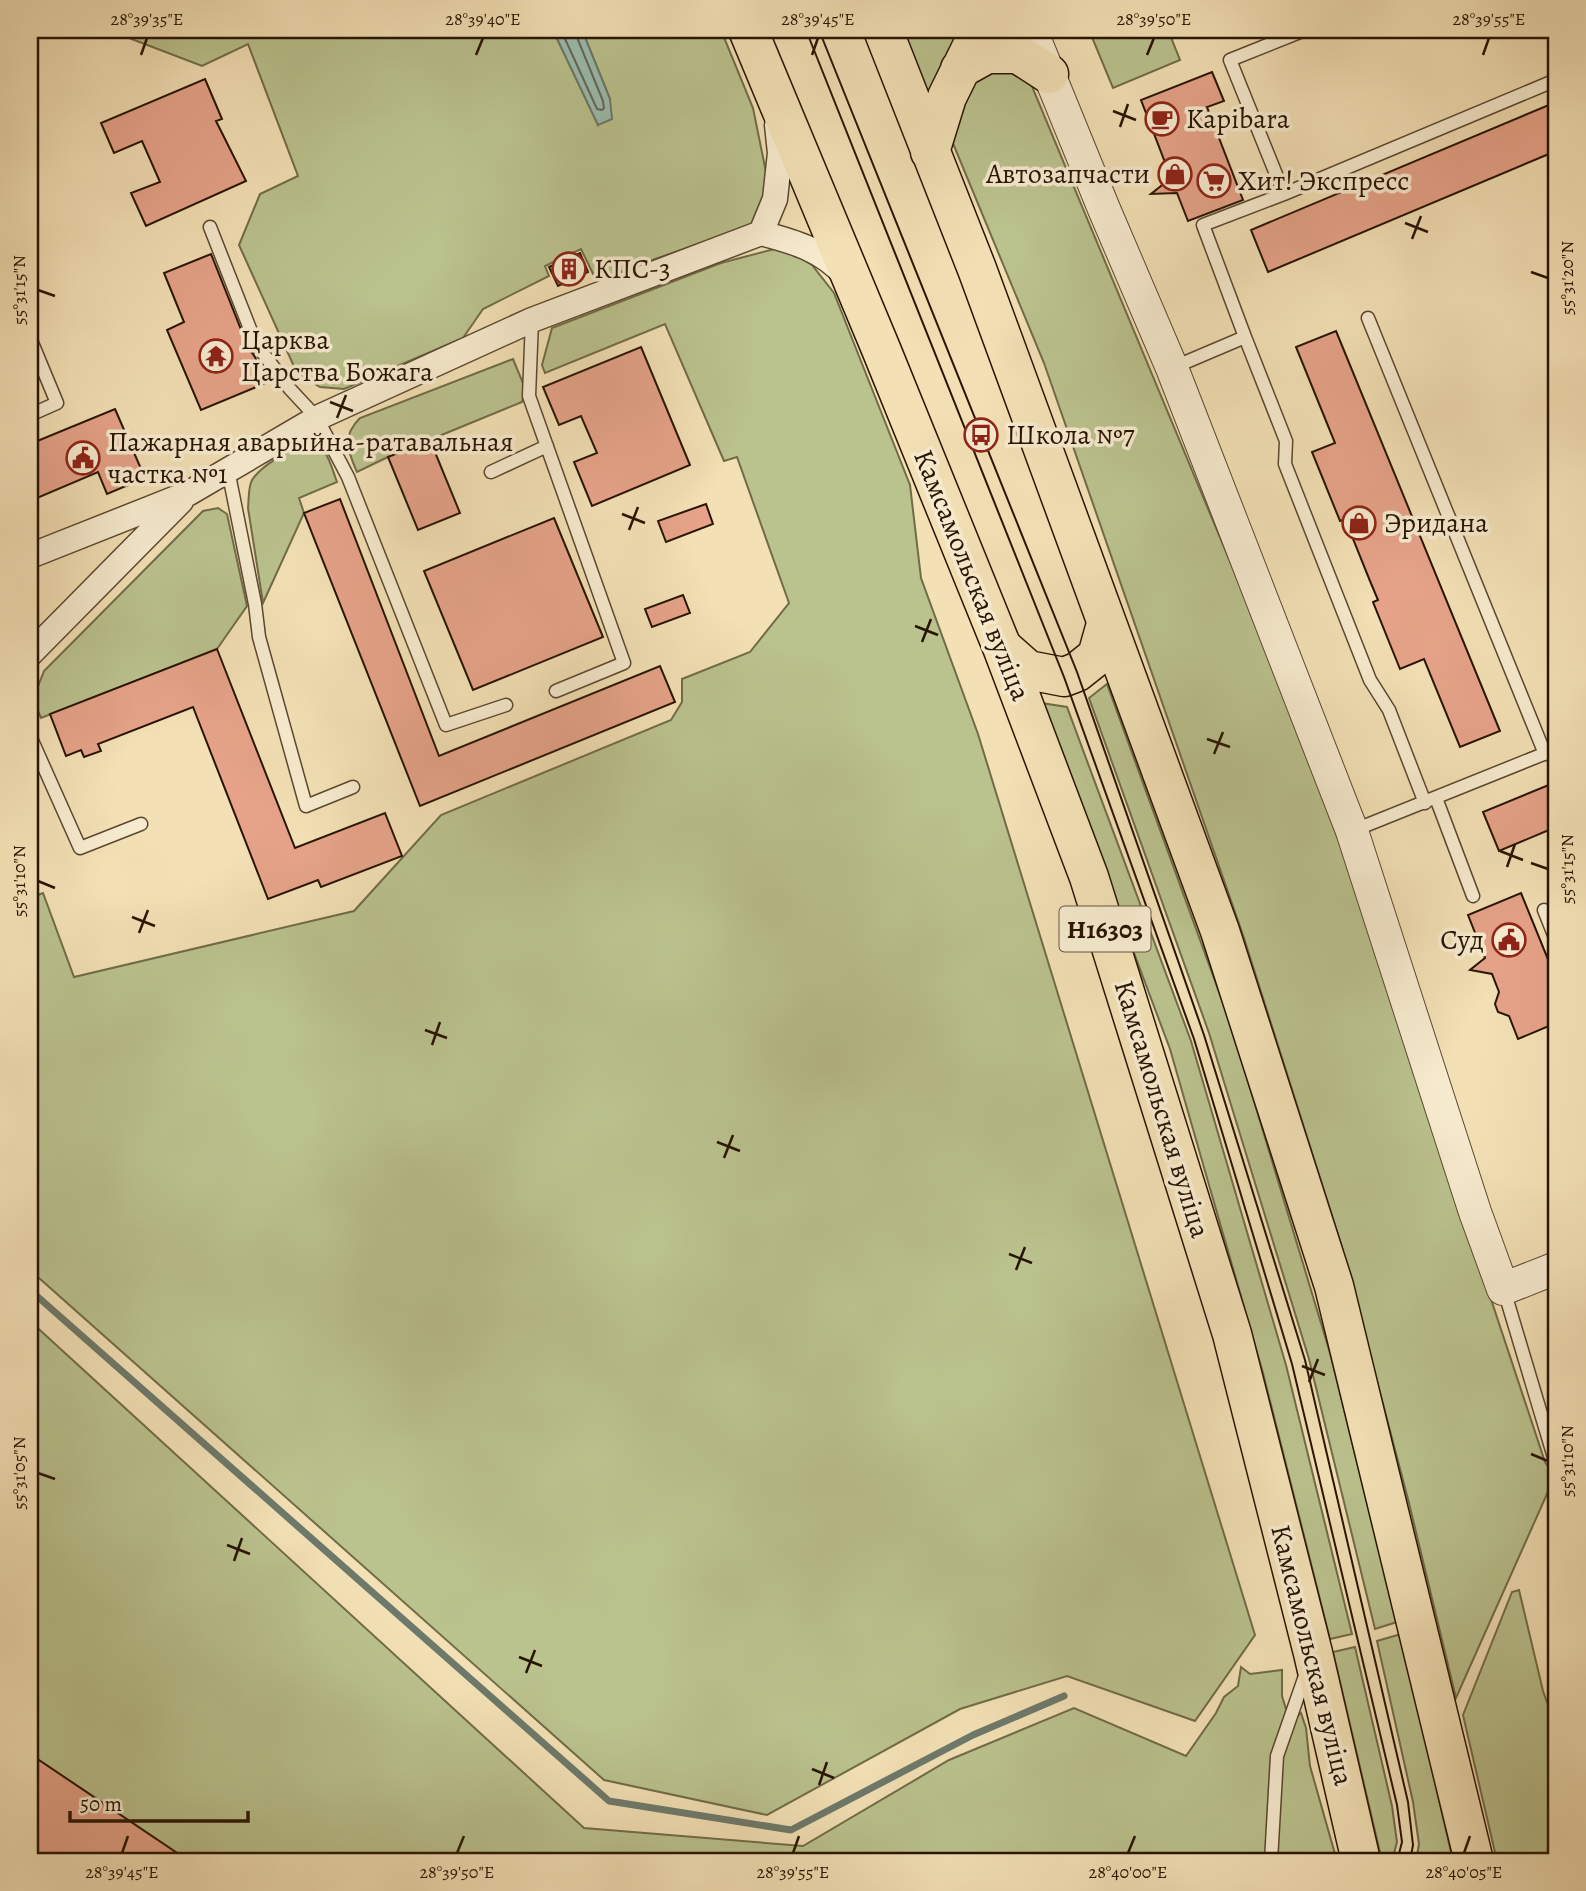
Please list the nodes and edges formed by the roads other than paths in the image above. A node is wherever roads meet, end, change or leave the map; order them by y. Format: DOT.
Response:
graph roads {
  1 [pos="748,30"];
  2 [pos="883,30"];
  3 [pos="980,30"];
  4 [pos="1031,30"];
  5 [pos="1305,30"];
  6 [pos="960,69"];
  7 [pos="1049,74"];
  8 [pos="1556,80"];
  9 [pos="775,97"];
  10 [pos="930,152"];
  11 [pos="1284,194"];
  12 [pos="210,227"];
  13 [pos="761,233"];
  14 [pos="854,284"];
  15 [pos="1368,318"];
  16 [pos="532,320"];
  17 [pos="1245,337"];
  18 [pos="30,338"];
  19 [pos="1172,368"];
  20 [pos="30,415"];
  21 [pos="317,418"];
  22 [pos="547,446"];
  23 [pos="228,470"];
  24 [pos="491,472"];
  25 [pos="189,494"];
  26 [pos="30,556"];
  27 [pos="1106,624"];
  28 [pos="1002,647"];
  29 [pos="30,654"];
  30 [pos="556,691"];
  31 [pos="506,705"];
  32 [pos="30,736"];
  33 [pos="1551,751"];
  34 [pos="353,787"];
  35 [pos="1430,800"];
  36 [pos="141,824"];
  37 [pos="1352,831"];
  38 [pos="1473,896"];
  39 [pos="1544,910"];
  40 [pos="1556,940"];
  41 [pos="1556,1268"];
  42 [pos="1503,1289"];
  43 [pos="1556,1464"];
  44 [pos="1314,1653"];
  45 [pos="1271,1861"];
  46 [pos="1361,1861"];
  47 [pos="1474,1861"];
  1 -- 9 [label="main road, Камсамольская вуліца / Н16303"];
  2 -- 10 [label="main road"];
  3 -- 6 [label="main road"];
  4 -- 7 [label="street"];
  5 -- 11 [label="lane"];
  6 -- 7 [label="main road"];
  6 -- 10 [label="main road"];
  7 -- 19 [label="street"];
  8 -- 11 [label="lane"];
  9 -- 13 [label="street"];
  9 -- 14 [label="main road, Камсамольская вуліца / Н16303"];
  10 -- 27 [label="main road"];
  11 -- 17 [label="lane"];
  12 -- 21 [label="lane"];
  13 -- 14 [label="street"];
  13 -- 16 [label="street"];
  14 -- 28 [label="main road, Камсамольская вуліца / Н16303"];
  15 -- 33 [label="lane"];
  16 -- 21 [label="street"];
  16 -- 22 [label="lane"];
  17 -- 19 [label="lane"];
  17 -- 35 [label="lane"];
  18 -- 20 [label="lane"];
  19 -- 37 [label="street"];
  21 -- 23 [label="street"];
  21 -- 31 [label="lane"];
  22 -- 24 [label="lane"];
  22 -- 30 [label="lane"];
  23 -- 25 [label="street"];
  23 -- 34 [label="lane"];
  25 -- 26 [label="street"];
  25 -- 29 [label="street"];
  27 -- 28 [label="main road"];
  27 -- 47 [label="main road"];
  28 -- 44 [label="main road, Камсамольская вуліца / Н16303"];
  32 -- 36 [label="lane"];
  33 -- 35 [label="lane"];
  35 -- 37 [label="lane"];
  35 -- 38 [label="lane"];
  37 -- 42 [label="street"];
  39 -- 40 [label="lane"];
  41 -- 42 [label="street"];
  42 -- 43 [label="lane"];
  44 -- 45 [label="lane"];
  44 -- 46 [label="main road, Камсамольская вуліца / Н16303"];
}
